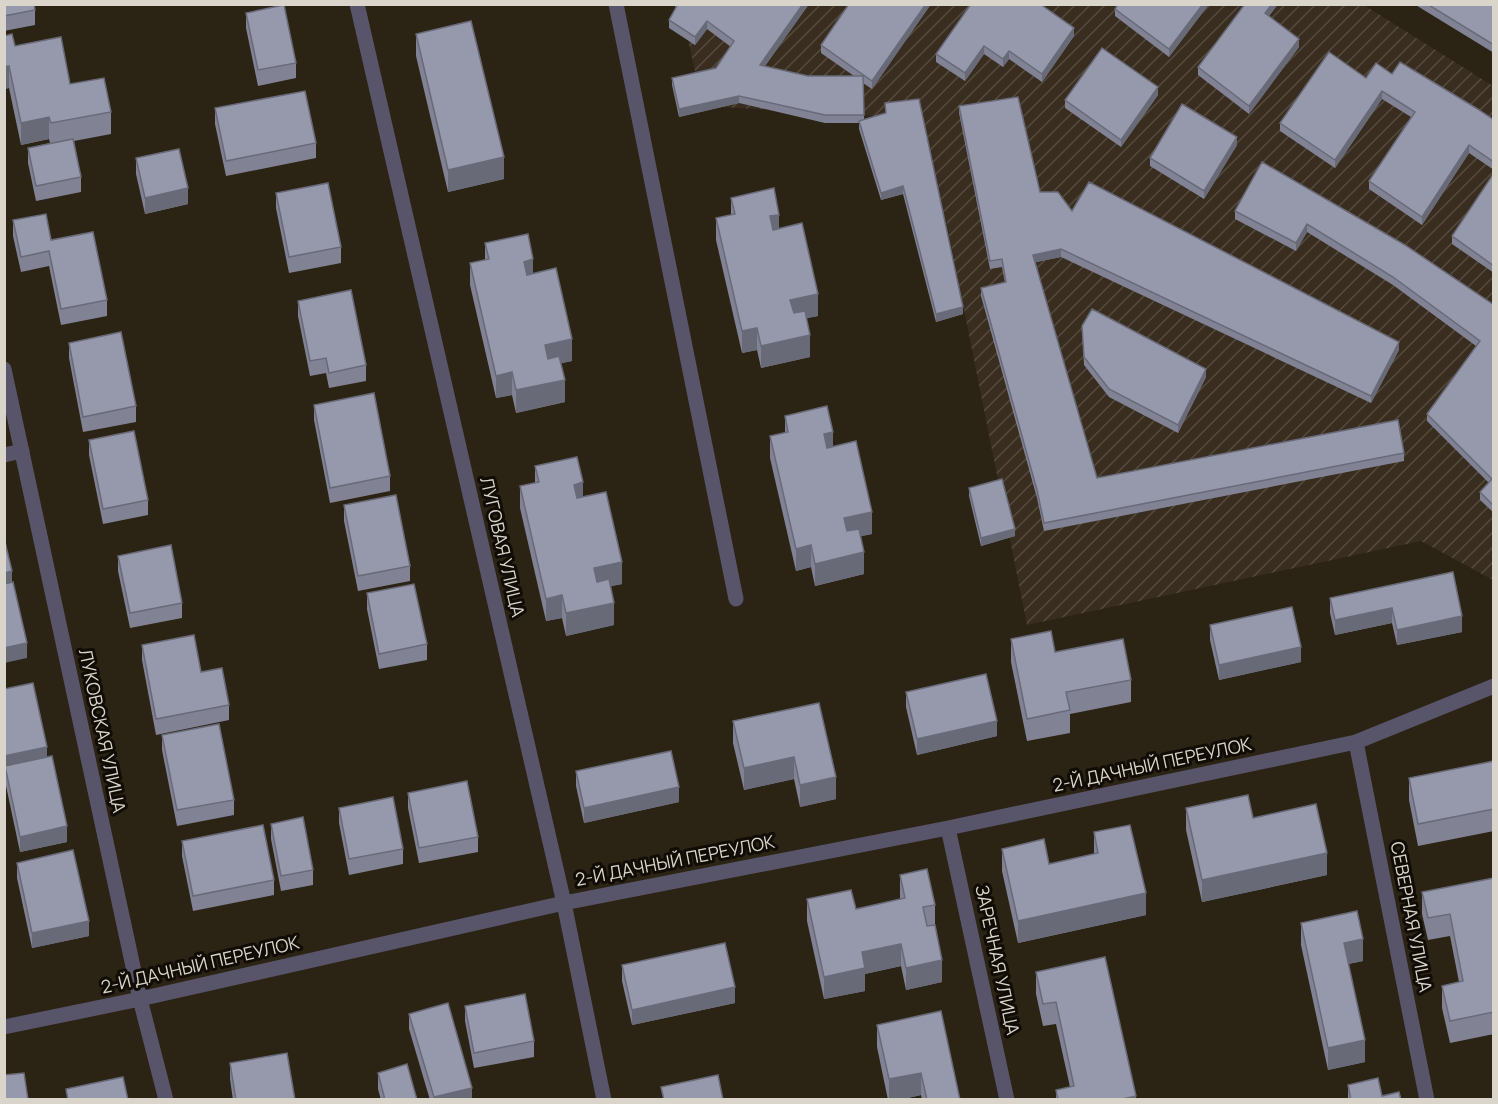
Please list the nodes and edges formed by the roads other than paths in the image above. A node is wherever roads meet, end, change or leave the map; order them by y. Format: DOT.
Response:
graph roads {
  1 [pos="357,4"];
  2 [pos="616,4"];
  3 [pos="4,369"];
  4 [pos="22,451"];
  5 [pos="4,455"];
  6 [pos="736,599"];
  7 [pos="1494,686"];
  8 [pos="1356,742"];
  9 [pos="948,828"];
  10 [pos="564,903"];
  11 [pos="140,999"];
  12 [pos="4,1027"];
  13 [pos="166,1100"];
  14 [pos="604,1100"];
  15 [pos="1007,1100"];
  16 [pos="1427,1100"];
  1 -- 10 [label="street, ЛУГОВАЯ УЛИЦА"];
  2 -- 6 [label="street"];
  3 -- 4 [label="street, ЛУКОВСКАЯ УЛИЦА"];
  4 -- 5 [label="street"];
  4 -- 11 [label="street, ЛУКОВСКАЯ УЛИЦА"];
  7 -- 8 [label="street, 2-Й ДАЧНЫЙ ПЕРЕУЛОК"];
  8 -- 9 [label="street, 2-Й ДАЧНЫЙ ПЕРЕУЛОК"];
  8 -- 16 [label="street, СЕВЕРНАЯ УЛИЦА"];
  9 -- 10 [label="street, 2-Й ДАЧНЫЙ ПЕРЕУЛОК"];
  9 -- 15 [label="street, ЗАРЕЧНАЯ УЛИЦА"];
  10 -- 11 [label="street, 2-Й ДАЧНЫЙ ПЕРЕУЛОК"];
  10 -- 14 [label="street, ЛУГОВАЯ УЛИЦА"];
  11 -- 12 [label="street, 2-Й ДАЧНЫЙ ПЕРЕУЛОК"];
  11 -- 13 [label="street, ЛУКОВСКАЯ УЛИЦА"];
}
